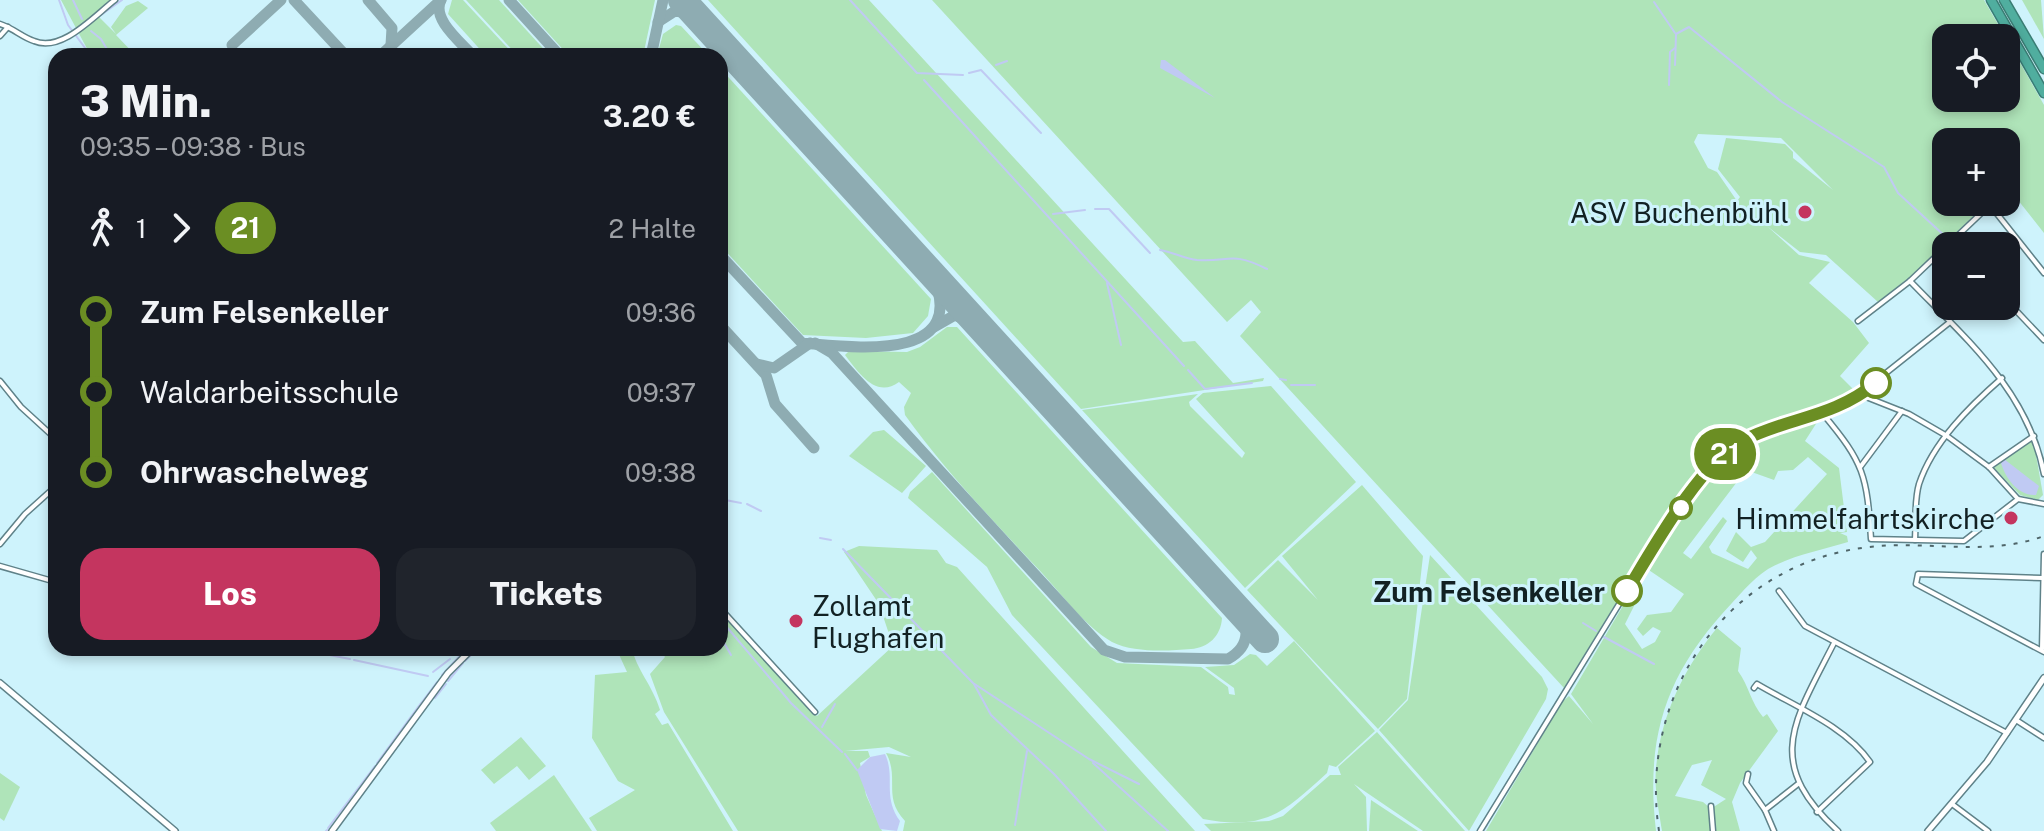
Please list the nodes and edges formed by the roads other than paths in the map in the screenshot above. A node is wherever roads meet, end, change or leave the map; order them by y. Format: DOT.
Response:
graph roads {
  1 [pos="115,0"];
  2 [pos="1991,0"];
  3 [pos="2004,0"];
  4 [pos="0,24"];
  5 [pos="8,27"];
  6 [pos="0,36"];
  7 [pos="2044,69"];
  8 [pos="2044,93"];
  9 [pos="1978,216"];
  10 [pos="2002,216"];
  11 [pos="1961,232"];
  12 [pos="1932,260"];
  13 [pos="2044,273"];
  14 [pos="1910,281"];
  15 [pos="2020,315"];
  16 [pos="1858,321"];
  17 [pos="1950,322"];
  18 [pos="2044,340"];
  19 [pos="2002,378"];
  20 [pos="0,381"];
  21 [pos="1861,395"];
  22 [pos="1902,411"];
  23 [pos="1823,414"];
  24 [pos="48,432"];
  25 [pos="1947,436"];
  26 [pos="2034,436"];
  27 [pos="2041,446"];
  28 [pos="1861,466"];
  29 [pos="1989,467"];
  30 [pos="2044,474"];
  31 [pos="48,493"];
  32 [pos="2018,499"];
  33 [pos="2044,504"];
  34 [pos="1915,540"];
  35 [pos="0,544"];
  36 [pos="2044,554"];
  37 [pos="0,566"];
  38 [pos="2042,578"];
  39 [pos="48,580"];
  40 [pos="1779,591"];
  41 [pos="728,617"];
  42 [pos="1834,642"];
  43 [pos="2043,650"];
  44 [pos="465,656"];
  45 [pos="2044,678"];
  46 [pos="0,683"];
  47 [pos="1754,688"];
  48 [pos="1800,709"];
  49 [pos="815,712"];
  50 [pos="2015,720"];
  51 [pos="2007,733"];
  52 [pos="2042,737"];
  53 [pos="1748,774"];
  54 [pos="1798,784"];
  55 [pos="1952,804"];
  56 [pos="1711,806"];
  57 [pos="1765,810"];
  58 [pos="1817,812"];
  59 [pos="175,831"];
  60 [pos="332,831"];
  61 [pos="1480,831"];
  62 [pos="1713,831"];
  63 [pos="1774,831"];
  64 [pos="1838,831"];
  65 [pos="1928,831"];
  66 [pos="1988,831"];
  1 -- 5 [label="street"];
  2 -- 8 [label="highway"];
  3 -- 7 [label="highway"];
  4 -- 5 [label="street"];
  5 -- 6 [label="street"];
  9 -- 11 [label="street"];
  10 -- 13 [label="street"];
  12 -- 14 [label="street"];
  14 -- 16 [label="street"];
  14 -- 17 [label="street"];
  15 -- 18 [label="street"];
  17 -- 19 [label="street"];
  17 -- 21 [label="street"];
  19 -- 25 [label="street"];
  19 -- 26 [label="street"];
  20 -- 24 [label="street"];
  21 -- 22 [label="street"];
  21 -- 23 [label="street"];
  22 -- 25 [label="street"];
  22 -- 28 [label="street"];
  23 -- 28 [label="street"];
  23 -- 61 [label="street"];
  25 -- 29 [label="street"];
  25 -- 34 [label="street"];
  26 -- 27 [label="street"];
  26 -- 29 [label="street"];
  27 -- 30 [label="street"];
  28 -- 34 [label="street"];
  29 -- 32 [label="street"];
  31 -- 35 [label="street"];
  32 -- 33 [label="street"];
  32 -- 34 [label="street"];
  36 -- 38 [label="street"];
  37 -- 39 [label="street"];
  38 -- 43 [label="street"];
  38 -- 43 [label="street"];
  40 -- 42 [label="street"];
  41 -- 49 [label="street"];
  42 -- 48 [label="street"];
  42 -- 51 [label="street"];
  44 -- 60 [label="main road"];
  45 -- 50 [label="main road"];
  46 -- 59 [label="main road"];
  47 -- 48 [label="street"];
  48 -- 54 [label="street"];
  48 -- 58 [label="street"];
  50 -- 51 [label="main road"];
  50 -- 52 [label="street"];
  51 -- 55 [label="main road"];
  53 -- 57 [label="street"];
  54 -- 57 [label="street"];
  54 -- 58 [label="street"];
  55 -- 65 [label="main road"];
  55 -- 66 [label="street"];
  56 -- 62 [label="street"];
  57 -- 63 [label="street"];
  58 -- 64 [label="street"];
}
